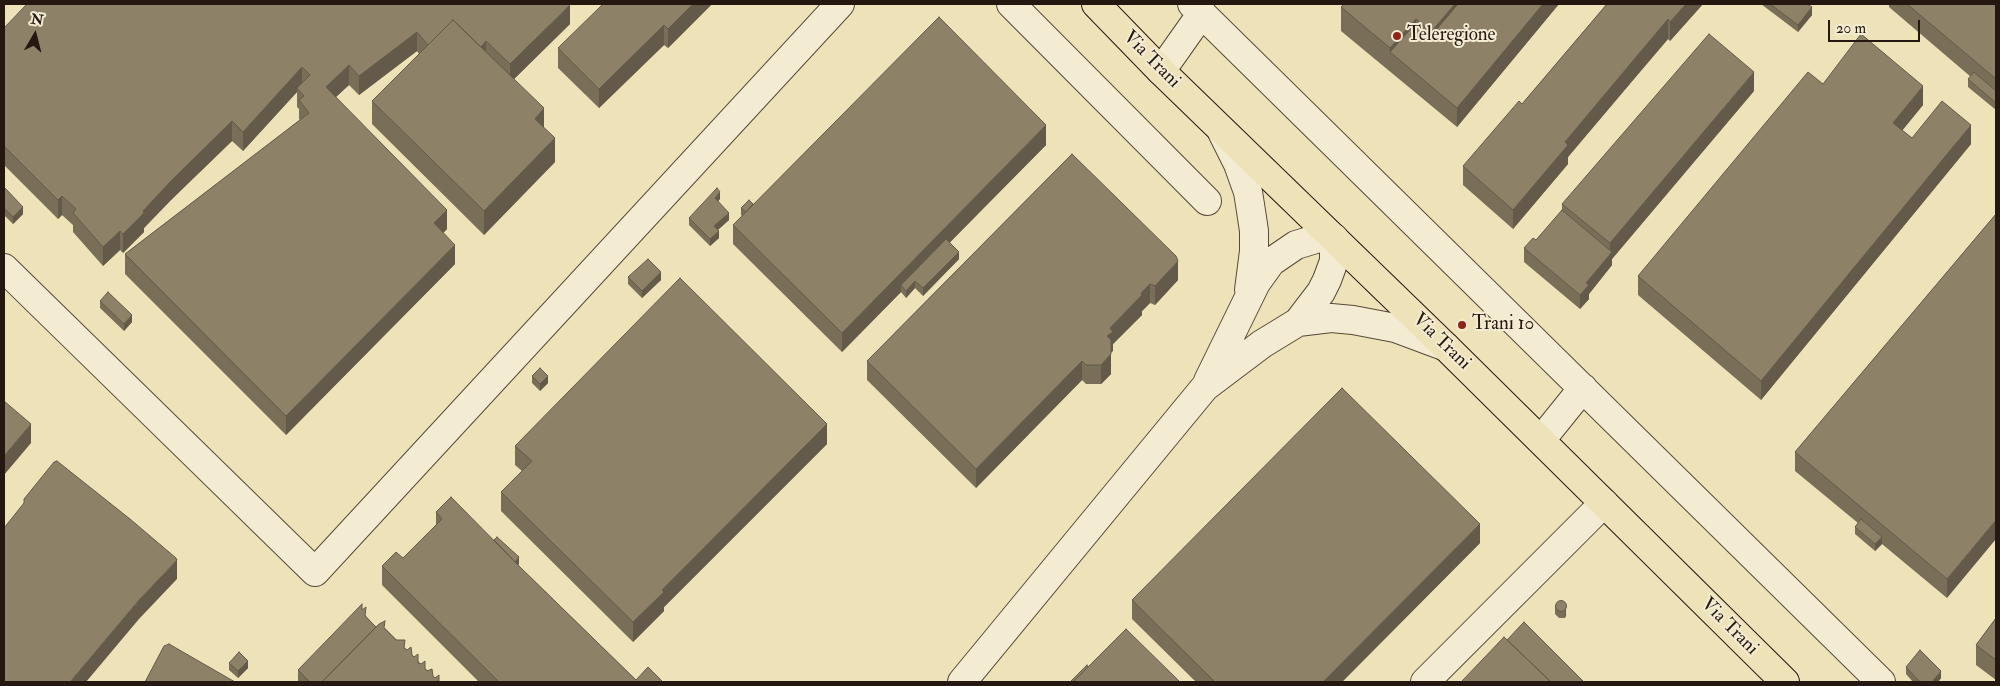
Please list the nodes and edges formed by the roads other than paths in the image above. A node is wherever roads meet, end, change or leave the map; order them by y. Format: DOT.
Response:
graph roads {
  1 [pos="840,4"];
  2 [pos="1011,4"];
  3 [pos="1096,4"];
  4 [pos="1197,8"];
  5 [pos="1161,70"];
  6 [pos="1221,128"];
  7 [pos="1207,201"];
  8 [pos="1334,238"];
  9 [pos="4,268"];
  10 [pos="1244,307"];
  11 [pos="1298,322"];
  12 [pos="1447,348"];
  13 [pos="1205,387"];
  14 [pos="1583,388"];
  15 [pos="1541,440"];
  16 [pos="1604,503"];
  17 [pos="962,682"];
  18 [pos="1425,682"];
  19 [pos="1785,682"];
  20 [pos="1882,682"];
  1 -- 9 [label="street"];
  2 -- 7 [label="street"];
  3 -- 5 [label="main road, Via Trani"];
  4 -- 5 [label="street"];
  4 -- 14 [label="street"];
  5 -- 6 [label="main road, Via Trani"];
  6 -- 8 [label="main road, Via Trani"];
  6 -- 10 [label="street"];
  8 -- 10 [label="street"];
  8 -- 11 [label="street"];
  8 -- 12 [label="main road, Via Trani"];
  10 -- 13 [label="street"];
  11 -- 12 [label="street"];
  11 -- 13 [label="street"];
  12 -- 15 [label="main road, Via Trani"];
  13 -- 17 [label="street"];
  14 -- 15 [label="street"];
  14 -- 20 [label="street"];
  15 -- 16 [label="main road, Via Trani"];
  16 -- 18 [label="street"];
  16 -- 19 [label="main road, Via Trani"];
}
